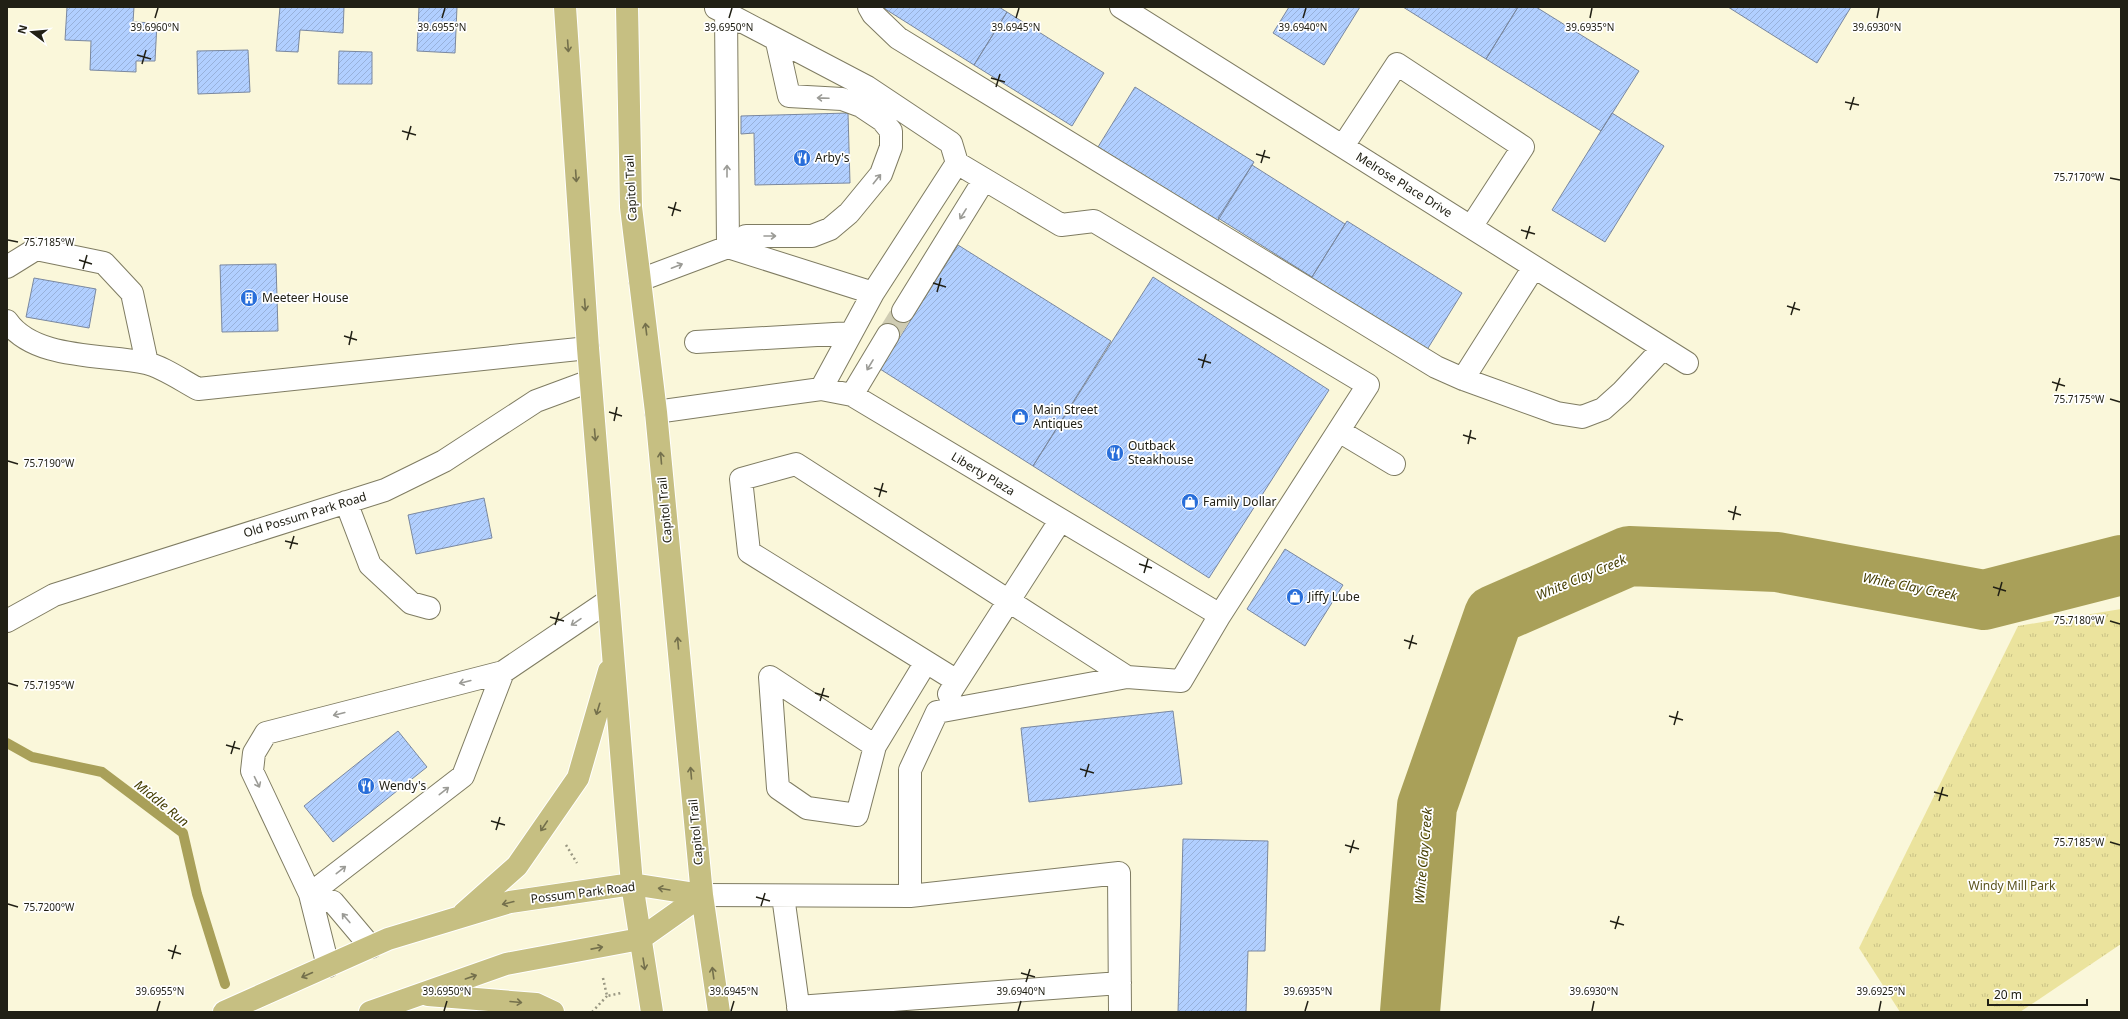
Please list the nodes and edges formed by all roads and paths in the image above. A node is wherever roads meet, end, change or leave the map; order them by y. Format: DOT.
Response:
graph roads {
  1 [pos="565,7"];
  2 [pos="627,7"];
  3 [pos="869,7"];
  4 [pos="1121,7"];
  5 [pos="720,10"];
  6 [pos="777,42"];
  7 [pos="1343,146"];
  8 [pos="957,163"];
  9 [pos="984,180"];
  10 [pos="1471,227"];
  11 [pos="734,248"];
  12 [pos="7,267"];
  13 [pos="1534,267"];
  14 [pos="640,280"];
  15 [pos="873,293"];
  16 [pos="903,311"];
  17 [pos="7,321"];
  18 [pos="851,333"];
  19 [pos="888,335"];
  20 [pos="696,342"];
  21 [pos="588,348"];
  22 [pos="1663,348"];
  23 [pos="148,363"];
  24 [pos="1688,363"];
  25 [pos="1462,379"];
  26 [pos="590,381"];
  27 [pos="821,389"];
  28 [pos="852,395"];
  29 [pos="656,412"];
  30 [pos="1339,431"];
  31 [pos="1394,464"];
  32 [pos="346,502"];
  33 [pos="1060,521"];
  34 [pos="1008,600"];
  35 [pos="608,601"];
  36 [pos="429,608"];
  37 [pos="1220,615"];
  38 [pos="7,621"];
  39 [pos="613,658"];
  40 [pos="926,662"];
  41 [pos="503,672"];
  42 [pos="1128,677"];
  43 [pos="957,681"];
  44 [pos="937,712"];
  45 [pos="875,746"];
  46 [pos="563,839"];
  47 [pos="578,864"];
  48 [pos="632,884"];
  49 [pos="310,894"];
  50 [pos="702,895"];
  51 [pos="783,896"];
  52 [pos="910,896"];
  53 [pos="458,918"];
  54 [pos="640,939"];
  55 [pos="371,947"];
  56 [pos="328,966"];
  57 [pos="603,978"];
  58 [pos="1120,983"];
  59 [pos="628,992"];
  60 [pos="421,994"];
  61 [pos="607,996"];
  62 [pos="798,1010"];
  63 [pos="224,1012"];
  64 [pos="370,1012"];
  65 [pos="553,1012"];
  66 [pos="592,1012"];
  67 [pos="652,1012"];
  68 [pos="719,1012"];
  69 [pos="1120,1012"];
  1 -- 21 [label="main road, one-way"];
  2 -- 14 [label="main road, Capitol Trail"];
  3 -- 25 [label="street"];
  4 -- 7 [label="street, Melrose Place Drive"];
  5 -- 6 [label="street"];
  11 -- 5 [label="street, one-way"];
  6 -- 8 [label="street"];
  11 -- 6 [label="street, one-way"];
  7 -- 10 [label="street, Melrose Place Drive"];
  7 -- 10 [label="street"];
  8 -- 9 [label="street"];
  8 -- 15 [label="street"];
  9 -- 16 [label="street, one-way"];
  9 -- 30 [label="street"];
  10 -- 13 [label="street, Melrose Place Drive"];
  14 -- 11 [label="street, one-way"];
  11 -- 15 [label="street"];
  12 -- 23 [label="street"];
  13 -- 22 [label="street, Melrose Place Drive"];
  13 -- 25 [label="street"];
  29 -- 14 [label="main road, Capitol Trail, one-way"];
  15 -- 18 [label="street"];
  17 -- 23 [label="street"];
  18 -- 20 [label="street"];
  18 -- 27 [label="street"];
  19 -- 28 [label="street, one-way"];
  21 -- 23 [label="street"];
  21 -- 26 [label="main road"];
  22 -- 24 [label="street, Melrose Place Drive"];
  22 -- 25 [label="street"];
  26 -- 32 [label="street, Old Possum Park Road"];
  26 -- 35 [label="main road, one-way"];
  27 -- 28 [label="street, Liberty Plaza"];
  27 -- 29 [label="street, Liberty Plaza"];
  28 -- 33 [label="street, Liberty Plaza"];
  50 -- 29 [label="main road, Capitol Trail, one-way"];
  30 -- 31 [label="street"];
  30 -- 37 [label="street"];
  32 -- 36 [label="street"];
  32 -- 38 [label="street, Old Possum Park Road"];
  33 -- 34 [label="street"];
  33 -- 37 [label="street, Liberty Plaza"];
  34 -- 40 [label="street"];
  34 -- 42 [label="street"];
  34 -- 43 [label="street"];
  35 -- 39 [label="main road"];
  35 -- 41 [label="street, one-way"];
  37 -- 42 [label="street"];
  39 -- 48 [label="main road"];
  39 -- 53 [label="main road, one-way"];
  40 -- 43 [label="street"];
  40 -- 45 [label="street"];
  49 -- 41 [label="street, one-way"];
  41 -- 49 [label="street, one-way"];
  42 -- 44 [label="street"];
  43 -- 44 [label="street"];
  44 -- 52 [label="street"];
  45 -- 45 [label="street"];
  46 -- 47 [label="path"];
  50 -- 48 [label="main road, Possum Park Road, one-way"];
  48 -- 53 [label="main road, Possum Park Road, one-way"];
  48 -- 54 [label="main road"];
  55 -- 49 [label="street, one-way"];
  49 -- 56 [label="street"];
  50 -- 51 [label="street"];
  50 -- 54 [label="main road"];
  68 -- 50 [label="main road, Capitol Trail, one-way"];
  51 -- 52 [label="street"];
  51 -- 62 [label="street"];
  52 -- 58 [label="street"];
  53 -- 55 [label="main road, Possum Park Road"];
  60 -- 54 [label="main road, one-way"];
  54 -- 67 [label="main road, one-way"];
  55 -- 56 [label="main road, Possum Park Road"];
  56 -- 63 [label="main road, Possum Park Road, one-way"];
  57 -- 61 [label="path"];
  58 -- 62 [label="street"];
  58 -- 69 [label="street"];
  59 -- 61 [label="path"];
  60 -- 64 [label="main road"];
  60 -- 65 [label="main road, one-way"];
  61 -- 66 [label="path"];
}
